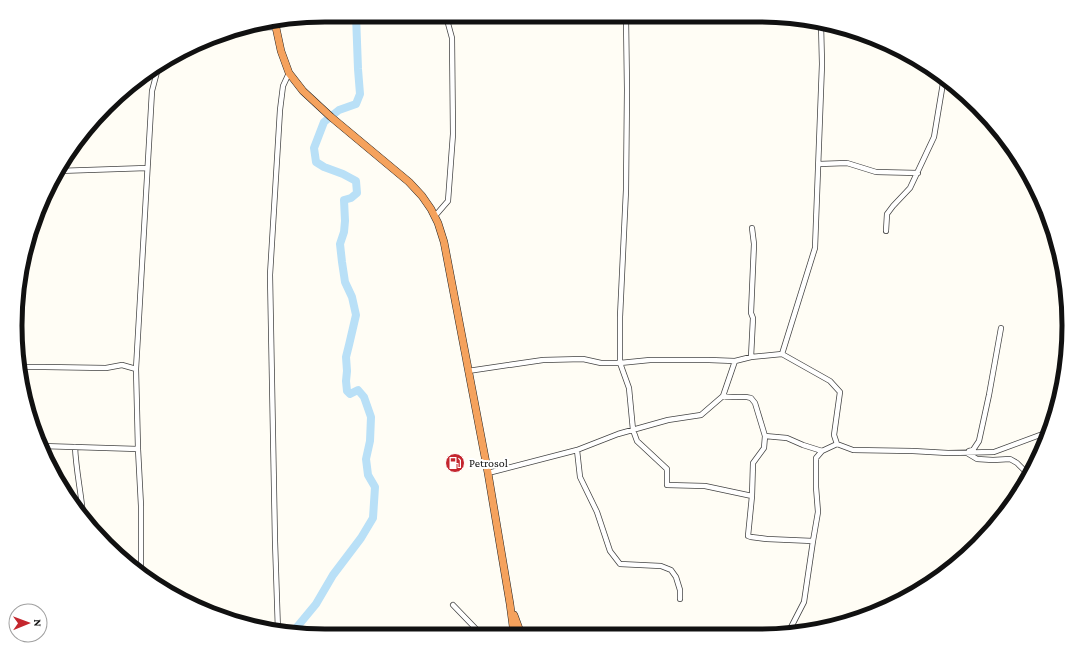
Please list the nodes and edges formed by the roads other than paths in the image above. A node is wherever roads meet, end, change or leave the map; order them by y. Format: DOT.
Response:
graph roads {
  1 [pos="448,22"];
  2 [pos="626,22"];
  3 [pos="276,26"];
  4 [pos="821,29"];
  5 [pos="157,73"];
  6 [pos="289,73"];
  7 [pos="943,85"];
  8 [pos="819,164"];
  9 [pos="147,168"];
  10 [pos="65,171"];
  11 [pos="918,173"];
  12 [pos="435,216"];
  13 [pos="752,228"];
  14 [pos="886,231"];
  15 [pos="1001,328"];
  16 [pos="782,354"];
  17 [pos="751,357"];
  18 [pos="735,360"];
  19 [pos="620,363"];
  20 [pos="25,368"];
  21 [pos="136,369"];
  22 [pos="468,371"];
  23 [pos="723,396"];
  24 [pos="633,430"];
  25 [pos="1042,434"];
  26 [pos="765,436"];
  27 [pos="837,444"];
  28 [pos="47,446"];
  29 [pos="75,447"];
  30 [pos="138,449"];
  31 [pos="577,450"];
  32 [pos="822,451"];
  33 [pos="965,453"];
  34 [pos="1025,471"];
  35 [pos="488,473"];
  36 [pos="752,496"];
  37 [pos="82,506"];
  38 [pos="813,541"];
  39 [pos="140,565"];
  40 [pos="680,599"];
  41 [pos="510,604"];
  42 [pos="453,605"];
  43 [pos="278,625"];
  44 [pos="792,627"];
  45 [pos="476,629"];
  46 [pos="513,629"];
  47 [pos="519,629"];
  1 -- 12 [label="street"];
  2 -- 19 [label="street"];
  3 -- 6 [label="highway"];
  4 -- 8 [label="street"];
  5 -- 9 [label="street"];
  6 -- 12 [label="highway"];
  6 -- 43 [label="street"];
  7 -- 11 [label="street"];
  8 -- 11 [label="street"];
  8 -- 16 [label="street"];
  9 -- 10 [label="street"];
  9 -- 21 [label="street"];
  11 -- 14 [label="street"];
  12 -- 22 [label="highway"];
  13 -- 17 [label="street"];
  15 -- 33 [label="street"];
  16 -- 17 [label="street"];
  16 -- 27 [label="street"];
  17 -- 18 [label="street"];
  18 -- 19 [label="street"];
  18 -- 23 [label="street"];
  19 -- 22 [label="street"];
  19 -- 24 [label="street"];
  20 -- 21 [label="street"];
  21 -- 30 [label="street"];
  22 -- 35 [label="highway"];
  23 -- 24 [label="street"];
  23 -- 26 [label="street"];
  24 -- 31 [label="street"];
  24 -- 36 [label="street"];
  25 -- 33 [label="street"];
  26 -- 32 [label="street"];
  26 -- 36 [label="street"];
  27 -- 32 [label="street"];
  27 -- 33 [label="street"];
  28 -- 29 [label="street"];
  29 -- 30 [label="street"];
  29 -- 37 [label="street"];
  30 -- 39 [label="street"];
  31 -- 35 [label="street"];
  31 -- 40 [label="street"];
  32 -- 38 [label="street"];
  33 -- 34 [label="street"];
  35 -- 41 [label="highway"];
  36 -- 38 [label="street"];
  38 -- 44 [label="street"];
  41 -- 46 [label="highway"];
  41 -- 47 [label="highway"];
  42 -- 45 [label="street"];
}
